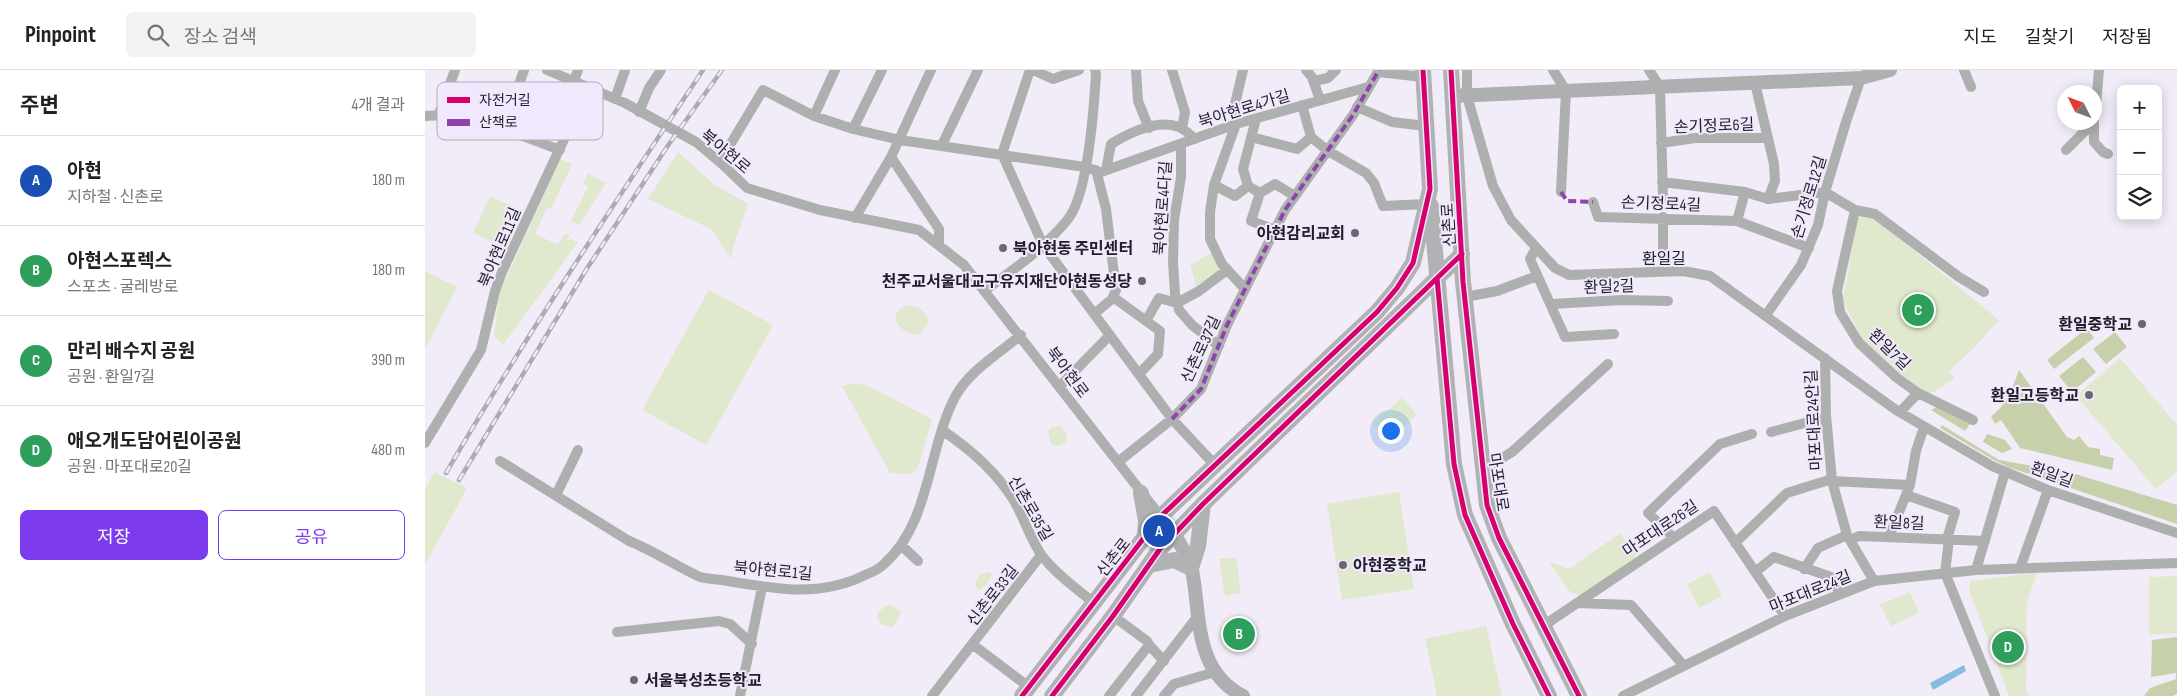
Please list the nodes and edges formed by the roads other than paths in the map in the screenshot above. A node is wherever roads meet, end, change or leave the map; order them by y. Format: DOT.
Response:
graph roads {
  1 [pos="455,70"];
  2 [pos="524,70"];
  3 [pos="547,70"];
  4 [pos="578,70"];
  5 [pos="625,70"];
  6 [pos="661,70"];
  7 [pos="835,70"];
  8 [pos="882,70"];
  9 [pos="931,70"];
  10 [pos="978,70"];
  11 [pos="1031,70"];
  12 [pos="1079,70"];
  13 [pos="1095,70"];
  14 [pos="1172,70"];
  15 [pos="1243,70"];
  16 [pos="1306,70"];
  17 [pos="1336,70"];
  18 [pos="1451,70"];
  19 [pos="1467,70"];
  20 [pos="1553,70"];
  21 [pos="1649,70"];
  22 [pos="1891,70"];
  23 [pos="1964,70"];
  24 [pos="2099,70"];
  25 [pos="1139,71"];
  26 [pos="1378,71"];
  27 [pos="1423,74"];
  28 [pos="1792,76"];
  29 [pos="1861,78"];
  30 [pos="574,81"];
  31 [pos="1314,81"];
  32 [pos="451,82"];
  33 [pos="520,82"];
  34 [pos="1755,83"];
  35 [pos="2098,85"];
  36 [pos="1368,87"];
  37 [pos="1660,87"];
  38 [pos="1971,87"];
  39 [pos="1566,91"];
  40 [pos="603,94"];
  41 [pos="1460,96"];
  42 [pos="615,99"];
  43 [pos="1320,100"];
  44 [pos="1302,105"];
  45 [pos="1357,106"];
  46 [pos="639,112"];
  47 [pos="813,116"];
  48 [pos="1256,119"];
  49 [pos="1237,124"];
  50 [pos="1426,126"];
  51 [pos="1149,128"];
  52 [pos="853,129"];
  53 [pos="1183,129"];
  54 [pos="2086,130"];
  55 [pos="2094,130"];
  56 [pos="1251,137"];
  57 [pos="1311,137"];
  58 [pos="1767,138"];
  59 [pos="1195,139"];
  60 [pos="534,140"];
  61 [pos="565,140"];
  62 [pos="899,140"];
  63 [pos="1661,143"];
  64 [pos="1181,144"];
  65 [pos="942,145"];
  66 [pos="560,150"];
  67 [pos="2066,150"];
  68 [pos="1328,151"];
  69 [pos="1002,154"];
  70 [pos="2108,154"];
  71 [pos="891,157"];
  72 [pos="717,159"];
  73 [pos="1085,167"];
  74 [pos="1101,170"];
  75 [pos="1662,182"];
  76 [pos="1214,185"];
  77 [pos="1249,186"];
  78 [pos="1561,192"];
  79 [pos="1745,192"];
  80 [pos="1825,192"];
  81 [pos="1260,194"];
  82 [pos="1295,196"];
  83 [pos="1428,196"];
  84 [pos="1663,198"];
  85 [pos="1768,199"];
  86 [pos="1593,202"];
  87 [pos="1855,210"];
  88 [pos="1663,217"];
  89 [pos="855,218"];
  90 [pos="1737,221"];
  91 [pos="1275,230"];
  92 [pos="939,245"];
  93 [pos="1043,245"];
  94 [pos="1536,248"];
  95 [pos="1809,248"];
  96 [pos="1462,254"];
  97 [pos="1227,270"];
  98 [pos="1663,272"];
  99 [pos="1537,276"];
  100 [pos="1437,278"];
  101 [pos="1245,289"];
  102 [pos="984,291"];
  103 [pos="1984,292"];
  104 [pos="1113,297"];
  105 [pos="1465,297"];
  106 [pos="1668,301"];
  107 [pos="1177,303"];
  108 [pos="1551,304"];
  109 [pos="1094,314"];
  110 [pos="1766,315"];
  111 [pos="1146,321"];
  112 [pos="1614,334"];
  113 [pos="1021,335"];
  114 [pos="1110,335"];
  115 [pos="1219,346"];
  116 [pos="1825,358"];
  117 [pos="1608,364"];
  118 [pos="1139,374"];
  119 [pos="1060,386"];
  120 [pos="1918,393"];
  121 [pos="1900,412"];
  122 [pos="1172,419"];
  123 [pos="1826,419"];
  124 [pos="1973,420"];
  125 [pos="1925,426"];
  126 [pos="942,430"];
  127 [pos="1771,432"];
  128 [pos="1753,434"];
  129 [pos="425,443"];
  130 [pos="578,450"];
  131 [pos="500,461"];
  132 [pos="1118,462"];
  133 [pos="1215,464"];
  134 [pos="1483,470"];
  135 [pos="2005,472"];
  136 [pos="1832,480"];
  137 [pos="1910,485"];
  138 [pos="2048,490"];
  139 [pos="556,495"];
  140 [pos="1906,495"];
  141 [pos="1144,496"];
  142 [pos="1180,498"];
  143 [pos="1203,504"];
  144 [pos="1167,525"];
  145 [pos="2177,533"];
  146 [pos="1145,536"];
  147 [pos="1673,537"];
  148 [pos="1849,537"];
  149 [pos="1889,537"];
  150 [pos="1948,539"];
  151 [pos="1985,541"];
  152 [pos="1735,543"];
  153 [pos="902,546"];
  154 [pos="1041,555"];
  155 [pos="918,560"];
  156 [pos="2177,562"];
  157 [pos="1149,566"];
  158 [pos="1191,568"];
  159 [pos="2020,568"];
  160 [pos="1804,569"];
  161 [pos="1976,570"];
  162 [pos="1755,572"];
  163 [pos="1945,573"];
  164 [pos="1874,581"];
  165 [pos="763,587"];
  166 [pos="1840,594"];
  167 [pos="1094,603"];
  168 [pos="1577,603"];
  169 [pos="1113,616"];
  170 [pos="1785,616"];
  171 [pos="1197,617"];
  172 [pos="1543,626"];
  173 [pos="617,632"];
  174 [pos="752,644"];
  175 [pos="973,644"];
  176 [pos="1149,645"];
  177 [pos="1164,661"];
  178 [pos="1684,666"];
  179 [pos="1215,672"];
  180 [pos="1026,691"];
  181 [pos="1238,695"];
  182 [pos="1626,695"];
  183 [pos="740,696"];
  184 [pos="932,696"];
  185 [pos="1052,696"];
  186 [pos="1109,696"];
  187 [pos="1136,696"];
  188 [pos="1165,696"];
  189 [pos="1549,696"];
  190 [pos="1579,696"];
  191 [pos="1995,696"];
  1 -- 32 [label="street"];
  2 -- 33 [label="street"];
  3 -- 30 [label="street, 북아현로"];
  4 -- 30 [label="street"];
  5 -- 42 [label="street"];
  6 -- 46 [label="street"];
  7 -- 47 [label="street"];
  8 -- 52 [label="street"];
  9 -- 62 [label="street"];
  10 -- 65 [label="street"];
  11 -- 12 [label="street"];
  11 -- 69 [label="street"];
  13 -- 73 [label="street"];
  14 -- 53 [label="street, 북아현로4가길"];
  15 -- 49 [label="street"];
  16 -- 31 [label="street"];
  17 -- 31 [label="street"];
  18 -- 41 [label="main road, 신촌로"];
  19 -- 41 [label="street, 환일길"];
  20 -- 39 [label="street"];
  21 -- 37 [label="street"];
  22 -- 29 [label="street"];
  23 -- 38 [label="street"];
  24 -- 35 [label="street"];
  25 -- 51 [label="street"];
  26 -- 27 [label="street, 신촌로"];
  26 -- 36 [label="street, 신촌로37길"];
  27 -- 50 [label="main road, 신촌로"];
  28 -- 29 [label="street"];
  28 -- 34 [label="street"];
  29 -- 80 [label="street, 손기정로12길"];
  31 -- 43 [label="street"];
  34 -- 37 [label="street"];
  34 -- 58 [label="street"];
  36 -- 43 [label="street, 북아현로4가길"];
  36 -- 45 [label="street, 신촌로37길"];
  37 -- 39 [label="street"];
  37 -- 63 [label="street, 손기정로6길"];
  39 -- 41 [label="street"];
  39 -- 78 [label="street"];
  40 -- 42 [label="street, 북아현로"];
  41 -- 94 [label="street, 환일길"];
  41 -- 96 [label="main road, 신촌로"];
  42 -- 46 [label="street, 북아현로"];
  43 -- 44 [label="street, 북아현로4가길"];
  44 -- 48 [label="street, 북아현로4가길"];
  44 -- 57 [label="street, 북아현로4가길"];
  45 -- 50 [label="street"];
  45 -- 68 [label="street, 신촌로37길"];
  46 -- 72 [label="street, 북아현로"];
  47 -- 52 [label="street"];
  47 -- 72 [label="street"];
  48 -- 49 [label="street, 북아현로4가길"];
  48 -- 56 [label="street"];
  49 -- 59 [label="street, 북아현로4가길"];
  49 -- 76 [label="street"];
  50 -- 83 [label="main road, 신촌로"];
  51 -- 53 [label="street, 북아현로4가길"];
  51 -- 74 [label="street, 북아현로4가길"];
  52 -- 62 [label="street"];
  53 -- 59 [label="street, 북아현로4가길"];
  54 -- 67 [label="street"];
  55 -- 70 [label="street"];
  56 -- 57 [label="street"];
  56 -- 77 [label="street"];
  57 -- 68 [label="street"];
  58 -- 63 [label="street, 손기정로6길"];
  58 -- 85 [label="street"];
  59 -- 64 [label="street, 북아현로4가길"];
  60 -- 66 [label="street"];
  61 -- 66 [label="street, 북아현로11길"];
  62 -- 65 [label="street"];
  62 -- 71 [label="street"];
  63 -- 75 [label="street, 손기정로6길"];
  64 -- 74 [label="street, 북아현로4가길"];
  64 -- 107 [label="street, 북아현로4다길"];
  65 -- 69 [label="street"];
  66 -- 129 [label="street, 북아현로11길"];
  68 -- 82 [label="street, 신촌로37길"];
  68 -- 83 [label="street, 신촌로"];
  69 -- 73 [label="street"];
  69 -- 93 [label="street"];
  71 -- 89 [label="street"];
  71 -- 92 [label="street"];
  72 -- 89 [label="street, 북아현로"];
  73 -- 74 [label="street"];
  73 -- 93 [label="street"];
  74 -- 104 [label="street"];
  75 -- 79 [label="street"];
  75 -- 84 [label="street, 손기정로6길"];
  76 -- 77 [label="street"];
  76 -- 97 [label="street"];
  77 -- 81 [label="street"];
  79 -- 85 [label="street"];
  79 -- 90 [label="street"];
  80 -- 85 [label="street"];
  80 -- 87 [label="street"];
  80 -- 95 [label="street, 손기정로12길"];
  81 -- 82 [label="street"];
  81 -- 91 [label="street"];
  82 -- 91 [label="street, 신촌로37길"];
  83 -- 100 [label="main road"];
  83 -- 133 [label="main road, 신촌로"];
  86 -- 88 [label="street, 손기정로4길"];
  87 -- 103 [label="street"];
  87 -- 120 [label="street, 환일7길"];
  88 -- 90 [label="street, 손기정로4길"];
  88 -- 98 [label="street"];
  89 -- 92 [label="street, 북아현로"];
  90 -- 95 [label="street, 손기정로4길"];
  91 -- 101 [label="street, 신촌로37길"];
  92 -- 102 [label="street, 북아현로"];
  93 -- 102 [label="street"];
  93 -- 109 [label="street"];
  94 -- 98 [label="street, 환일길"];
  94 -- 99 [label="street"];
  95 -- 110 [label="street, 손기정로12길"];
  96 -- 100 [label="main road, 신촌로"];
  96 -- 105 [label="main road, 마포대로"];
  97 -- 101 [label="street"];
  97 -- 107 [label="street"];
  98 -- 110 [label="street, 환일길"];
  99 -- 105 [label="street"];
  99 -- 108 [label="street"];
  100 -- 143 [label="main road, 신촌로"];
  100 -- 189 [label="main road"];
  101 -- 115 [label="street, 신촌로37길"];
  102 -- 113 [label="street, 북아현로"];
  104 -- 109 [label="street"];
  104 -- 111 [label="street"];
  105 -- 134 [label="main road, 마포대로"];
  106 -- 108 [label="street, 환일2길"];
  107 -- 111 [label="street"];
  107 -- 115 [label="street, 북아현로4다길"];
  108 -- 112 [label="street"];
  109 -- 114 [label="street"];
  110 -- 116 [label="street, 환일길"];
  111 -- 118 [label="street"];
  113 -- 119 [label="street, 북아현로"];
  113 -- 126 [label="street, 북아현로1길"];
  114 -- 118 [label="street"];
  114 -- 119 [label="street"];
  115 -- 122 [label="street, 신촌로37길"];
  116 -- 121 [label="street, 환일길"];
  116 -- 123 [label="street, 마포대로24안길"];
  117 -- 134 [label="street"];
  118 -- 122 [label="street"];
  119 -- 132 [label="street, 북아현로"];
  120 -- 121 [label="street"];
  120 -- 124 [label="street, 환일7길"];
  121 -- 125 [label="street, 환일길"];
  122 -- 132 [label="street, 신촌로37길"];
  122 -- 133 [label="street"];
  123 -- 127 [label="street"];
  123 -- 136 [label="street, 마포대로24안길"];
  125 -- 135 [label="street, 환일길"];
  125 -- 137 [label="street"];
  126 -- 153 [label="street, 북아현로1길"];
  126 -- 154 [label="street, 신촌로35길"];
  128 -- 147 [label="street"];
  130 -- 139 [label="street"];
  131 -- 139 [label="street, 북아현로1길"];
  132 -- 141 [label="street, 북아현로"];
  133 -- 142 [label="main road, 신촌로"];
  134 -- 172 [label="main road, 마포대로"];
  135 -- 138 [label="street, 환일길"];
  135 -- 151 [label="street"];
  136 -- 137 [label="street, 마포대로24안길"];
  136 -- 148 [label="street, 마포대로24안길"];
  136 -- 152 [label="street"];
  137 -- 140 [label="street"];
  138 -- 145 [label="street, 환일길"];
  138 -- 159 [label="street"];
  139 -- 165 [label="street, 북아현로1길"];
  140 -- 149 [label="street"];
  140 -- 150 [label="street, 환일8길"];
  141 -- 142 [label="main road"];
  141 -- 144 [label="street, 북아현로"];
  141 -- 146 [label="main road"];
  142 -- 144 [label="main road, 신촌로"];
  143 -- 144 [label="main road, 신촌로"];
  143 -- 158 [label="main road"];
  144 -- 146 [label="main road, 신촌로"];
  144 -- 157 [label="main road, 신촌로"];
  144 -- 158 [label="street"];
  146 -- 167 [label="main road, 신촌로"];
  147 -- 152 [label="street, 마포대로26길"];
  147 -- 168 [label="street, 마포대로26길"];
  148 -- 149 [label="street, 환일8길"];
  148 -- 160 [label="street, 환일8길"];
  148 -- 164 [label="street, 마포대로24안길"];
  149 -- 150 [label="street, 환일8길"];
  150 -- 151 [label="street, 환일8길"];
  150 -- 163 [label="street, 환일8길"];
  151 -- 161 [label="street"];
  152 -- 162 [label="street, 마포대로26길"];
  153 -- 155 [label="street"];
  153 -- 165 [label="street, 북아현로1길"];
  154 -- 167 [label="street, 신촌로35길"];
  154 -- 175 [label="street, 신촌로33길"];
  156 -- 159 [label="street, 마포대로24길"];
  157 -- 158 [label="main road"];
  157 -- 169 [label="main road, 신촌로"];
  158 -- 171 [label="street"];
  159 -- 161 [label="street, 마포대로24길"];
  160 -- 162 [label="street"];
  160 -- 166 [label="street"];
  161 -- 163 [label="street, 마포대로24길"];
  162 -- 170 [label="street, 마포대로26길"];
  163 -- 164 [label="street, 마포대로24길"];
  163 -- 191 [label="street"];
  164 -- 166 [label="street, 마포대로24길"];
  165 -- 174 [label="street"];
  166 -- 170 [label="street, 마포대로24길"];
  167 -- 180 [label="main road, 신촌로"];
  168 -- 172 [label="street, 마포대로26길"];
  168 -- 178 [label="street"];
  169 -- 176 [label="street"];
  169 -- 185 [label="main road, 신촌로"];
  170 -- 178 [label="street, 마포대로24길"];
  171 -- 177 [label="street"];
  171 -- 179 [label="street"];
  172 -- 190 [label="main road, 마포대로"];
  173 -- 174 [label="street"];
  174 -- 183 [label="street"];
  175 -- 180 [label="street, 신촌로33길"];
  175 -- 184 [label="street"];
  176 -- 177 [label="street"];
  176 -- 186 [label="street"];
  177 -- 187 [label="street"];
  178 -- 182 [label="street, 마포대로24길"];
  179 -- 181 [label="street"];
  179 -- 188 [label="street"];
}
